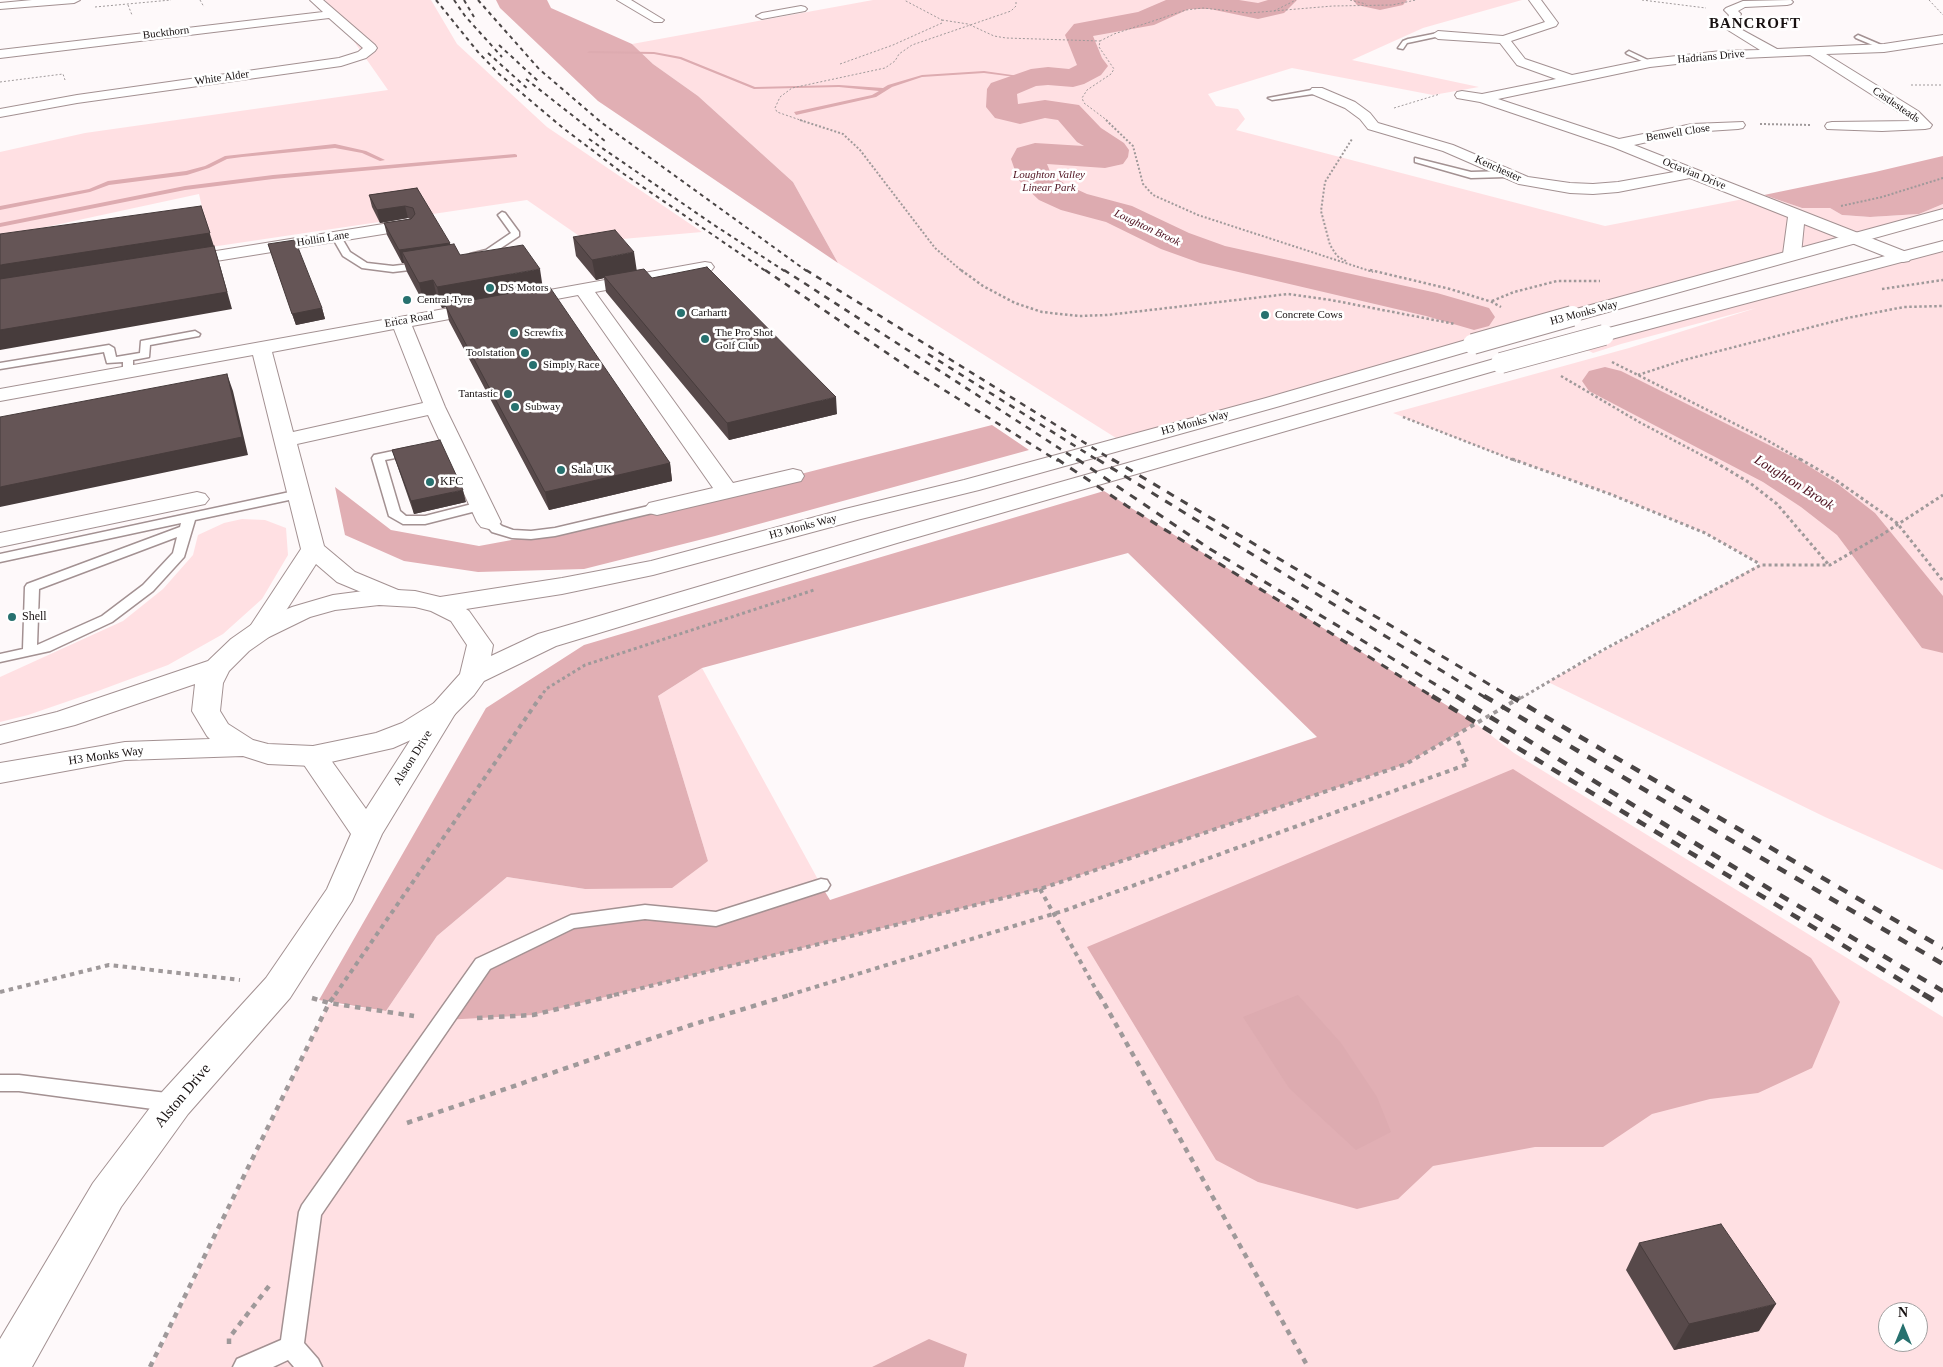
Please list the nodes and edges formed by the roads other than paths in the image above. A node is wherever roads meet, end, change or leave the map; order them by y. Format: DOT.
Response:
graph roads {
  1 [pos="74,0"];
  2 [pos="316,0"];
  3 [pos="623,0"];
  4 [pos="1536,0"];
  5 [pos="37,2"];
  6 [pos="1787,2"];
  7 [pos="768,4"];
  8 [pos="0,6"];
  9 [pos="801,9"];
  10 [pos="784,12"];
  11 [pos="332,14"];
  12 [pos="762,16"];
  13 [pos="658,20"];
  14 [pos="1438,35"];
  15 [pos="1858,37"];
  16 [pos="1943,39"];
  17 [pos="1504,40"];
  18 [pos="1401,48"];
  19 [pos="1884,48"];
  20 [pos="1773,52"];
  21 [pos="1814,52"];
  22 [pos="1628,53"];
  23 [pos="0,54"];
  24 [pos="1650,63"];
  25 [pos="1570,79"];
  26 [pos="1317,91"];
  27 [pos="1462,95"];
  28 [pos="1272,98"];
  29 [pos="1482,98"];
  30 [pos="0,113"];
  31 [pos="1738,125"];
  32 [pos="1832,126"];
  33 [pos="1618,144"];
  34 [pos="1418,160"];
  35 [pos="1692,173"];
  36 [pos="1506,174"];
  37 [pos="1943,214"];
  38 [pos="502,215"];
  39 [pos="1797,215"];
  40 [pos="408,225"];
  41 [pos="336,237"];
  42 [pos="1854,238"];
  43 [pos="1943,246"];
  44 [pos="1792,254"];
  45 [pos="1903,257"];
  46 [pos="460,259"];
  47 [pos="164,264"];
  48 [pos="432,264"];
  49 [pos="705,267"];
  50 [pos="583,289"];
  51 [pos="401,322"];
  52 [pos="195,334"];
  53 [pos="261,348"];
  54 [pos="128,365"];
  55 [pos="0,366"];
  56 [pos="0,395"];
  57 [pos="435,407"];
  58 [pos="285,440"];
  59 [pos="425,448"];
  60 [pos="793,476"];
  61 [pos="727,491"];
  62 [pos="299,494"];
  63 [pos="657,508"];
  64 [pos="484,514"];
  65 [pos="191,515"];
  66 [pos="0,540"];
  67 [pos="313,549"];
  68 [pos="0,558"];
  69 [pos="394,597"];
  70 [pos="440,605"];
  71 [pos="260,631"];
  72 [pos="30,651"];
  73 [pos="0,658"];
  74 [pos="218,667"];
  75 [pos="474,675"];
  76 [pos="444,709"];
  77 [pos="0,735"];
  78 [pos="243,747"];
  79 [pos="313,756"];
  80 [pos="0,773"];
  81 [pos="367,833"];
  82 [pos="821,885"];
  83 [pos="0,1082"];
  84 [pos="175,1103"];
  85 [pos="292,1347"];
  86 [pos="8,1367"];
  87 [pos="245,1367"];
  88 [pos="310,1367"];
  1 -- 5 [label="street"];
  2 -- 11 [label="street, White Alder"];
  3 -- 13 [label="street"];
  4 -- 17 [label="street"];
  5 -- 8 [label="street"];
  6 -- 20 [label="street"];
  7 -- 10 [label="street"];
  9 -- 10 [label="street"];
  10 -- 12 [label="street"];
  11 -- 23 [label="street, Buckthorn"];
  11 -- 30 [label="street, White Alder"];
  14 -- 17 [label="street"];
  14 -- 18 [label="lane"];
  15 -- 19 [label="lane"];
  16 -- 19 [label="street, Hadrians Drive"];
  17 -- 25 [label="street"];
  19 -- 21 [label="street, Hadrians Drive"];
  20 -- 21 [label="street, Hadrians Drive"];
  20 -- 24 [label="street, Hadrians Drive"];
  21 -- 32 [label="street, Castlesteads"];
  22 -- 24 [label="lane"];
  24 -- 25 [label="street, Hadrians Drive"];
  25 -- 29 [label="street, Hadrians Drive"];
  26 -- 28 [label="lane"];
  26 -- 36 [label="street, Kenchester"];
  27 -- 29 [label="street"];
  29 -- 33 [label="street, Octavian Drive"];
  31 -- 33 [label="street, Benwell Close"];
  33 -- 35 [label="street, Octavian Drive"];
  34 -- 36 [label="lane"];
  35 -- 36 [label="street, Kenchester"];
  35 -- 39 [label="street, Octavian Drive"];
  37 -- 42 [label="street, H3 Monks Way"];
  38 -- 46 [label="lane"];
  39 -- 42 [label="street, Octavian Drive"];
  39 -- 44 [label="street"];
  40 -- 41 [label="street, Hollin Lane"];
  41 -- 47 [label="street, Hollin Lane"];
  41 -- 48 [label="lane"];
  42 -- 44 [label="street, H3 Monks Way"];
  42 -- 45 [label="street, Octavian Drive"];
  43 -- 45 [label="street"];
  44 -- 70 [label="street, H3 Monks Way, bridge"];
  45 -- 75 [label="street, bridge"];
  49 -- 50 [label="street, Erica Road"];
  50 -- 51 [label="street, Erica Road"];
  50 -- 61 [label="street"];
  51 -- 53 [label="street, Erica Road"];
  51 -- 57 [label="street"];
  52 -- 54 [label="lane"];
  53 -- 54 [label="street, Erica Road"];
  53 -- 58 [label="street"];
  54 -- 55 [label="lane"];
  54 -- 56 [label="street, Erica Road"];
  57 -- 58 [label="street"];
  57 -- 64 [label="street"];
  58 -- 62 [label="street"];
  59 -- 64 [label="lane"];
  60 -- 61 [label="street"];
  61 -- 63 [label="street"];
  62 -- 65 [label="lane"];
  62 -- 67 [label="street"];
  63 -- 64 [label="lane"];
  65 -- 66 [label="street"];
  65 -- 68 [label="lane"];
  65 -- 72 [label="lane"];
  65 -- 72 [label="lane"];
  67 -- 69 [label="street"];
  67 -- 71 [label="street"];
  69 -- 70 [label="street"];
  69 -- 71 [label="street"];
  70 -- 75 [label="street"];
  71 -- 74 [label="street"];
  72 -- 73 [label="lane"];
  74 -- 77 [label="street"];
  74 -- 78 [label="street"];
  75 -- 76 [label="street"];
  76 -- 79 [label="street"];
  76 -- 81 [label="street, Alston Drive"];
  78 -- 79 [label="street"];
  78 -- 80 [label="street, H3 Monks Way"];
  79 -- 81 [label="street"];
  81 -- 84 [label="street, Alston Drive"];
  82 -- 85 [label="lane"];
  83 -- 84 [label="lane"];
  84 -- 86 [label="street, Alston Drive"];
  85 -- 87 [label="lane"];
  85 -- 88 [label="lane"];
}
